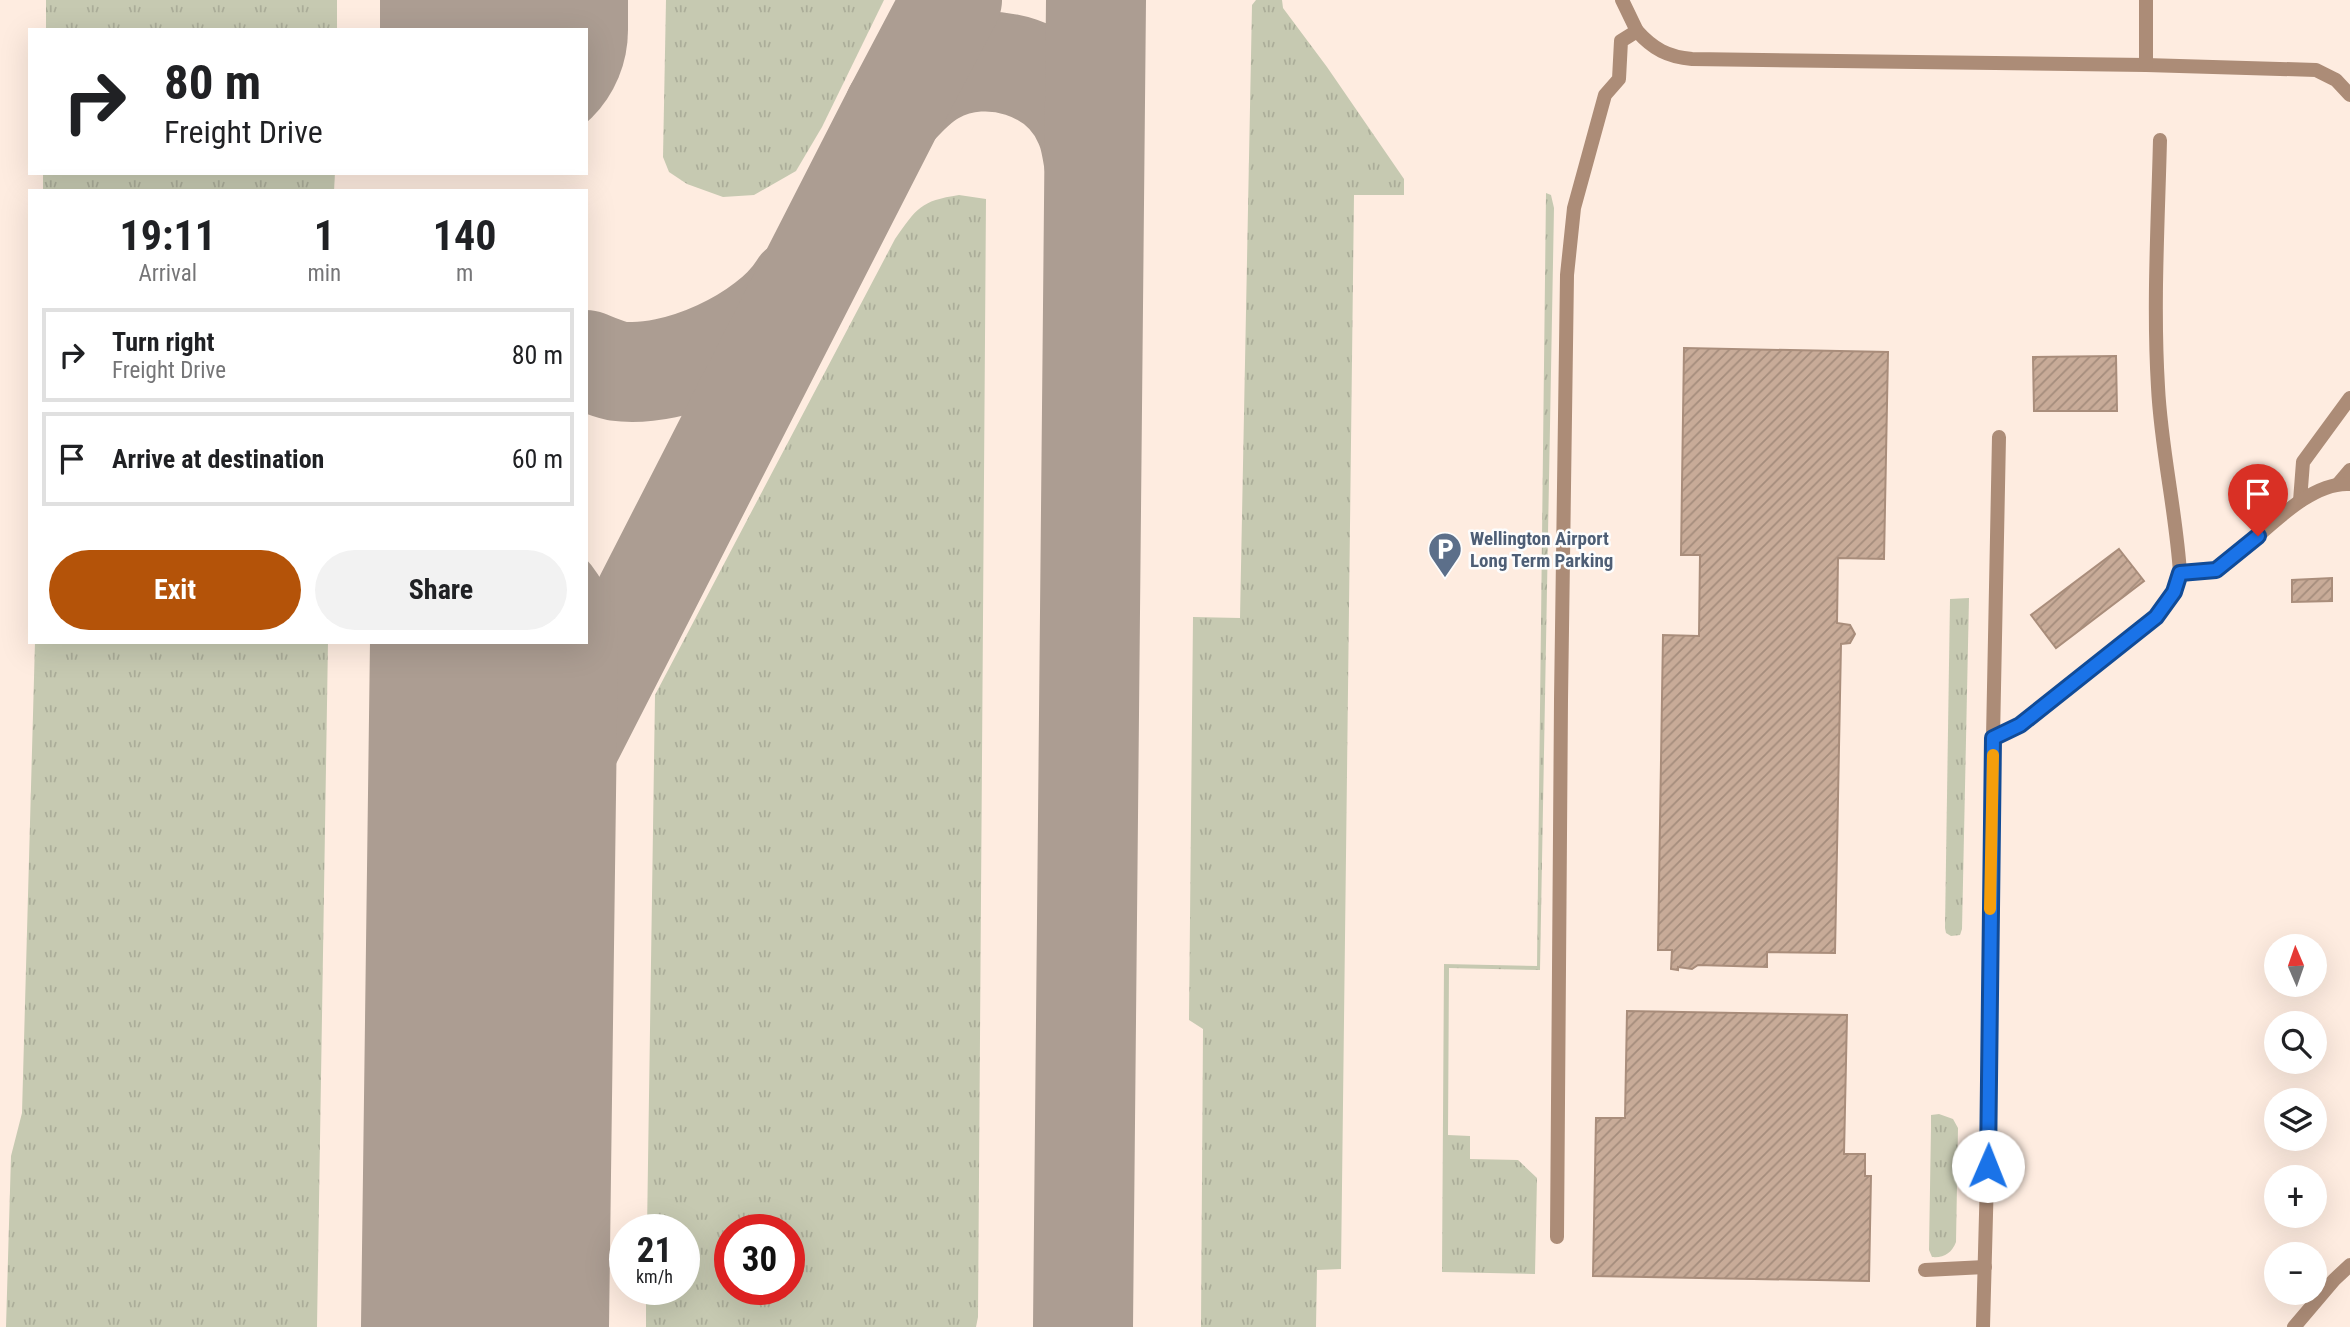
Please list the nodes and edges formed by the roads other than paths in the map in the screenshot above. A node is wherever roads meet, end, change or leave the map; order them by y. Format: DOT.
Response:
graph roads {
  1 [pos="1622,0"];
  2 [pos="2146,0"];
  3 [pos="1637,31"];
  4 [pos="2146,65"];
  5 [pos="2350,96"];
  6 [pos="2160,139"];
  7 [pos="2350,398"];
  8 [pos="1999,437"];
  9 [pos="2350,470"];
  10 [pos="2344,484"];
  11 [pos="2300,501"];
  12 [pos="2180,573"];
  13 [pos="1993,738"];
  14 [pos="1557,1237"];
  15 [pos="2350,1265"];
  16 [pos="1985,1268"];
  17 [pos="1925,1270"];
  18 [pos="1983,1327"];
  19 [pos="2294,1327"];
  1 -- 3 [label="street"];
  2 -- 4 [label="street"];
  3 -- 4 [label="street"];
  3 -- 14 [label="street"];
  4 -- 5 [label="street"];
  6 -- 12 [label="street"];
  7 -- 11 [label="street"];
  8 -- 13 [label="street"];
  9 -- 10 [label="street"];
  10 -- 11 [label="street"];
  11 -- 12 [label="street"];
  12 -- 13 [label="street"];
  13 -- 16 [label="street"];
  15 -- 19 [label="street"];
  16 -- 17 [label="street"];
  16 -- 18 [label="street"];
}
